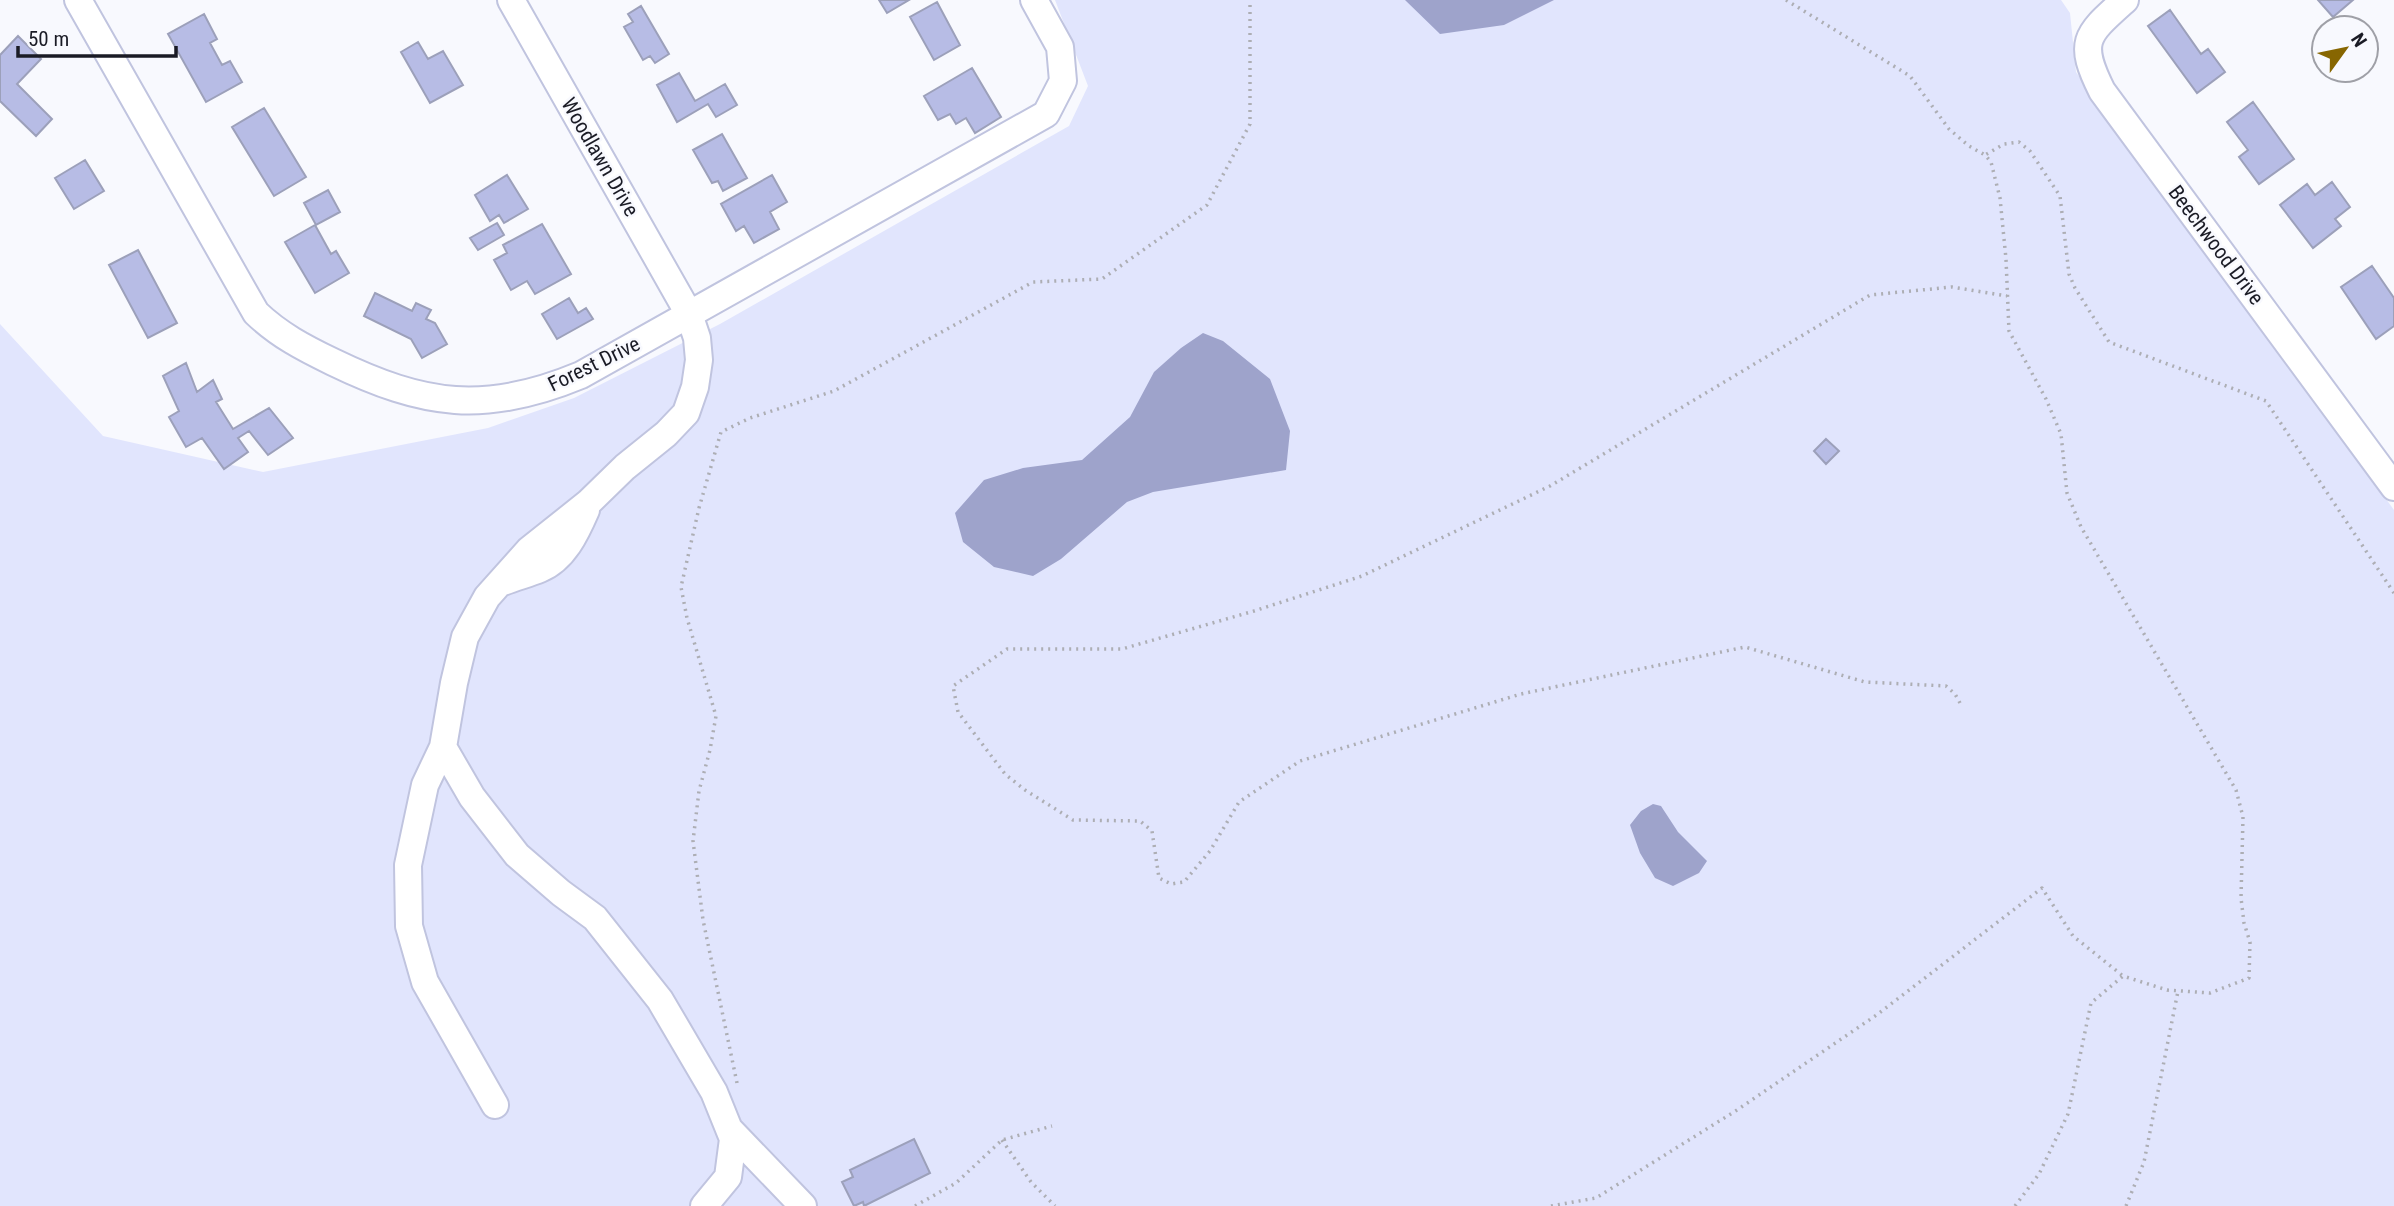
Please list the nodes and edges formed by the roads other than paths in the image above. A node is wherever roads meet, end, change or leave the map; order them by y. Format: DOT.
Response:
graph roads {
  1 [pos="78,0"];
  2 [pos="511,0"];
  3 [pos="1034,0"];
  4 [pos="2124,0"];
  5 [pos="689,314"];
  6 [pos="2394,487"];
  7 [pos="443,747"];
  8 [pos="495,1105"];
  9 [pos="729,1129"];
  10 [pos="704,1206"];
  11 [pos="803,1206"];
  1 -- 5 [label="street, Forest Drive"];
  2 -- 5 [label="street, Woodlawn Drive"];
  3 -- 5 [label="street, Forest Drive"];
  4 -- 6 [label="street, Beechwood Drive"];
  5 -- 7 [label="street, Woodlawn Drive"];
  7 -- 8 [label="street"];
  7 -- 9 [label="street"];
  9 -- 10 [label="street"];
  9 -- 11 [label="street"];
}
